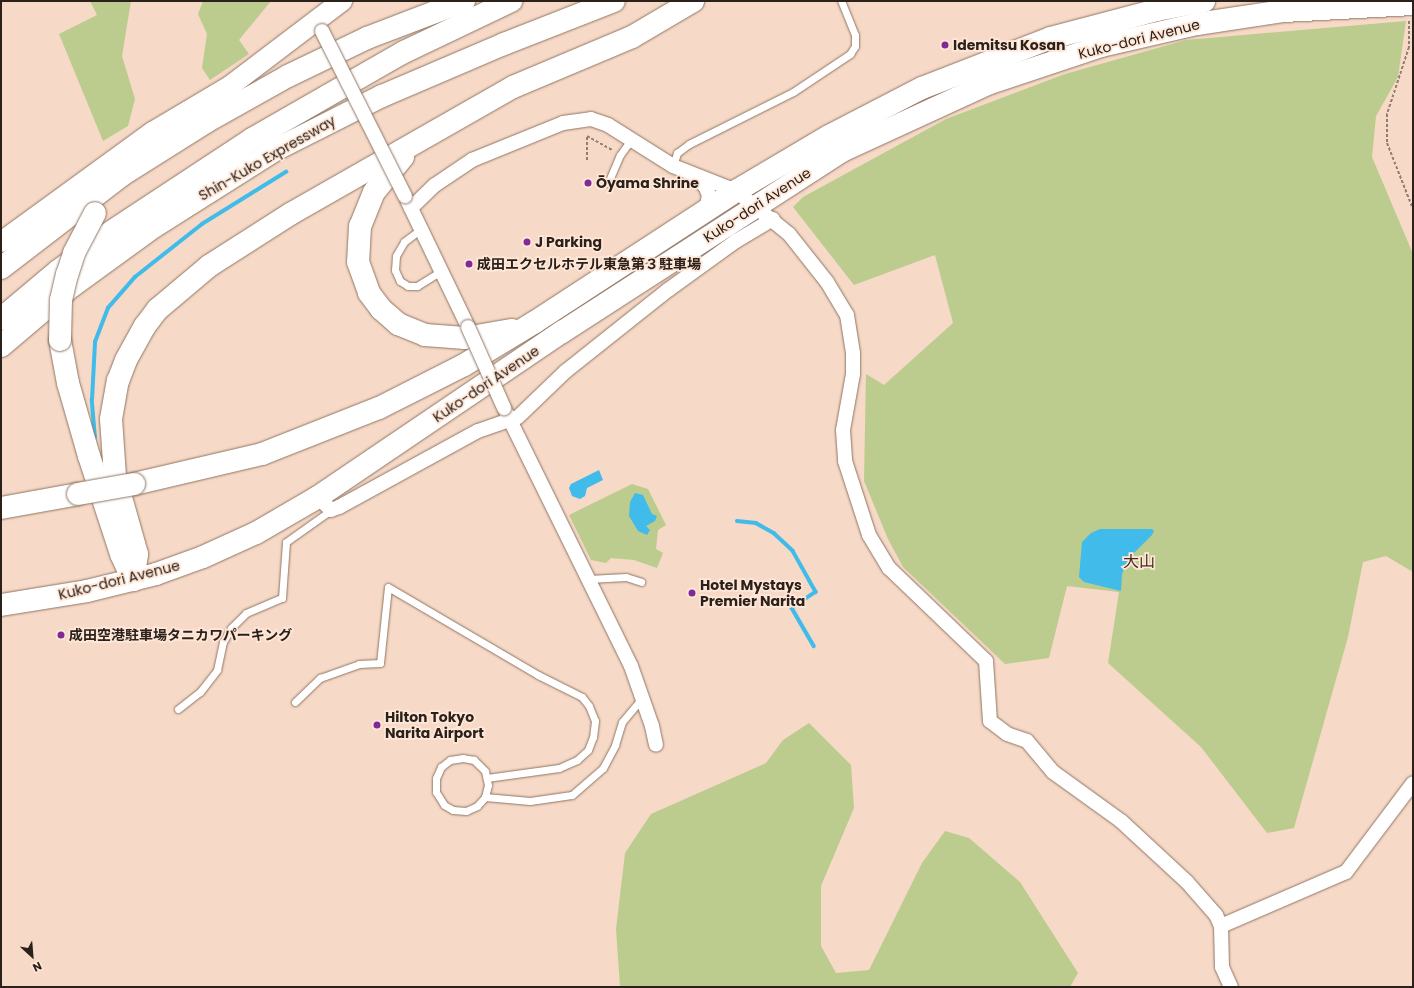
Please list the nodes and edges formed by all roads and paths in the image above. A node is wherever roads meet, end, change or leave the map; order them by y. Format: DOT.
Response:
graph roads {
  1 [pos="342,1"];
  2 [pos="464,1"];
  3 [pos="511,1"];
  4 [pos="614,1"];
  5 [pos="693,1"];
  6 [pos="841,1"];
  7 [pos="1204,1"];
  8 [pos="1411,4"];
  9 [pos="319,26"];
  10 [pos="432,134"];
  11 [pos="631,140"];
  12 [pos="165,147"];
  13 [pos="620,155"];
  14 [pos="587,160"];
  15 [pos="673,166"];
  16 [pos="687,172"];
  17 [pos="608,184"];
  18 [pos="736,191"];
  19 [pos="408,202"];
  20 [pos="754,206"];
  21 [pos="1413,209"];
  22 [pos="706,211"];
  23 [pos="773,219"];
  24 [pos="421,229"];
  25 [pos="1,242"];
  26 [pos="1,268"];
  27 [pos="441,271"];
  28 [pos="1,319"];
  29 [pos="535,322"];
  30 [pos="1,346"];
  31 [pos="507,414"];
  32 [pos="324,504"];
  33 [pos="1,508"];
  34 [pos="588,579"];
  35 [pos="133,580"];
  36 [pos="641,582"];
  37 [pos="2,604"];
  38 [pos="643,698"];
  39 [pos="295,702"];
  40 [pos="178,709"];
  41 [pos="656,745"];
  42 [pos="487,778"];
  43 [pos="1413,783"];
  44 [pos="485,797"];
  45 [pos="1221,926"];
  46 [pos="1231,987"];
  1 -- 9 [label="street"];
  2 -- 12 [label="highway"];
  3 -- 28 [label="highway, Shin-Kuko Expressway"];
  4 -- 30 [label="highway"];
  5 -- 10 [label="highway"];
  6 -- 15 [label="lane"];
  7 -- 18 [label="highway, Kuko-dori Avenue"];
  8 -- 20 [label="highway, Kuko-dori Avenue"];
  8 -- 21 [label="path"];
  9 -- 19 [label="street, bridge"];
  9 -- 25 [label="street"];
  10 -- 29 [label="highway"];
  10 -- 35 [label="highway"];
  11 -- 13 [label="lane"];
  11 -- 15 [label="street"];
  11 -- 19 [label="street"];
  12 -- 26 [label="highway"];
  12 -- 35 [label="highway, bridge"];
  13 -- 14 [label="path"];
  13 -- 17 [label="lane"];
  15 -- 16 [label="street"];
  16 -- 18 [label="street"];
  16 -- 22 [label="street"];
  18 -- 20 [label="street"];
  18 -- 22 [label="highway, Kuko-dori Avenue"];
  19 -- 24 [label="street"];
  20 -- 23 [label="street"];
  20 -- 32 [label="highway, Kuko-dori Avenue"];
  22 -- 29 [label="highway, Kuko-dori Avenue"];
  23 -- 31 [label="street"];
  23 -- 45 [label="street"];
  24 -- 27 [label="street"];
  24 -- 27 [label="lane"];
  27 -- 31 [label="street, bridge"];
  29 -- 33 [label="highway, Kuko-dori Avenue, bridge"];
  31 -- 32 [label="street"];
  31 -- 34 [label="street"];
  32 -- 35 [label="highway, Kuko-dori Avenue"];
  32 -- 40 [label="lane"];
  34 -- 36 [label="lane"];
  34 -- 38 [label="street"];
  35 -- 37 [label="highway, Kuko-dori Avenue"];
  38 -- 41 [label="street"];
  38 -- 44 [label="lane"];
  39 -- 42 [label="lane"];
  42 -- 44 [label="lane"];
  42 -- 44 [label="lane"];
  43 -- 45 [label="street"];
  45 -- 46 [label="street"];
}
